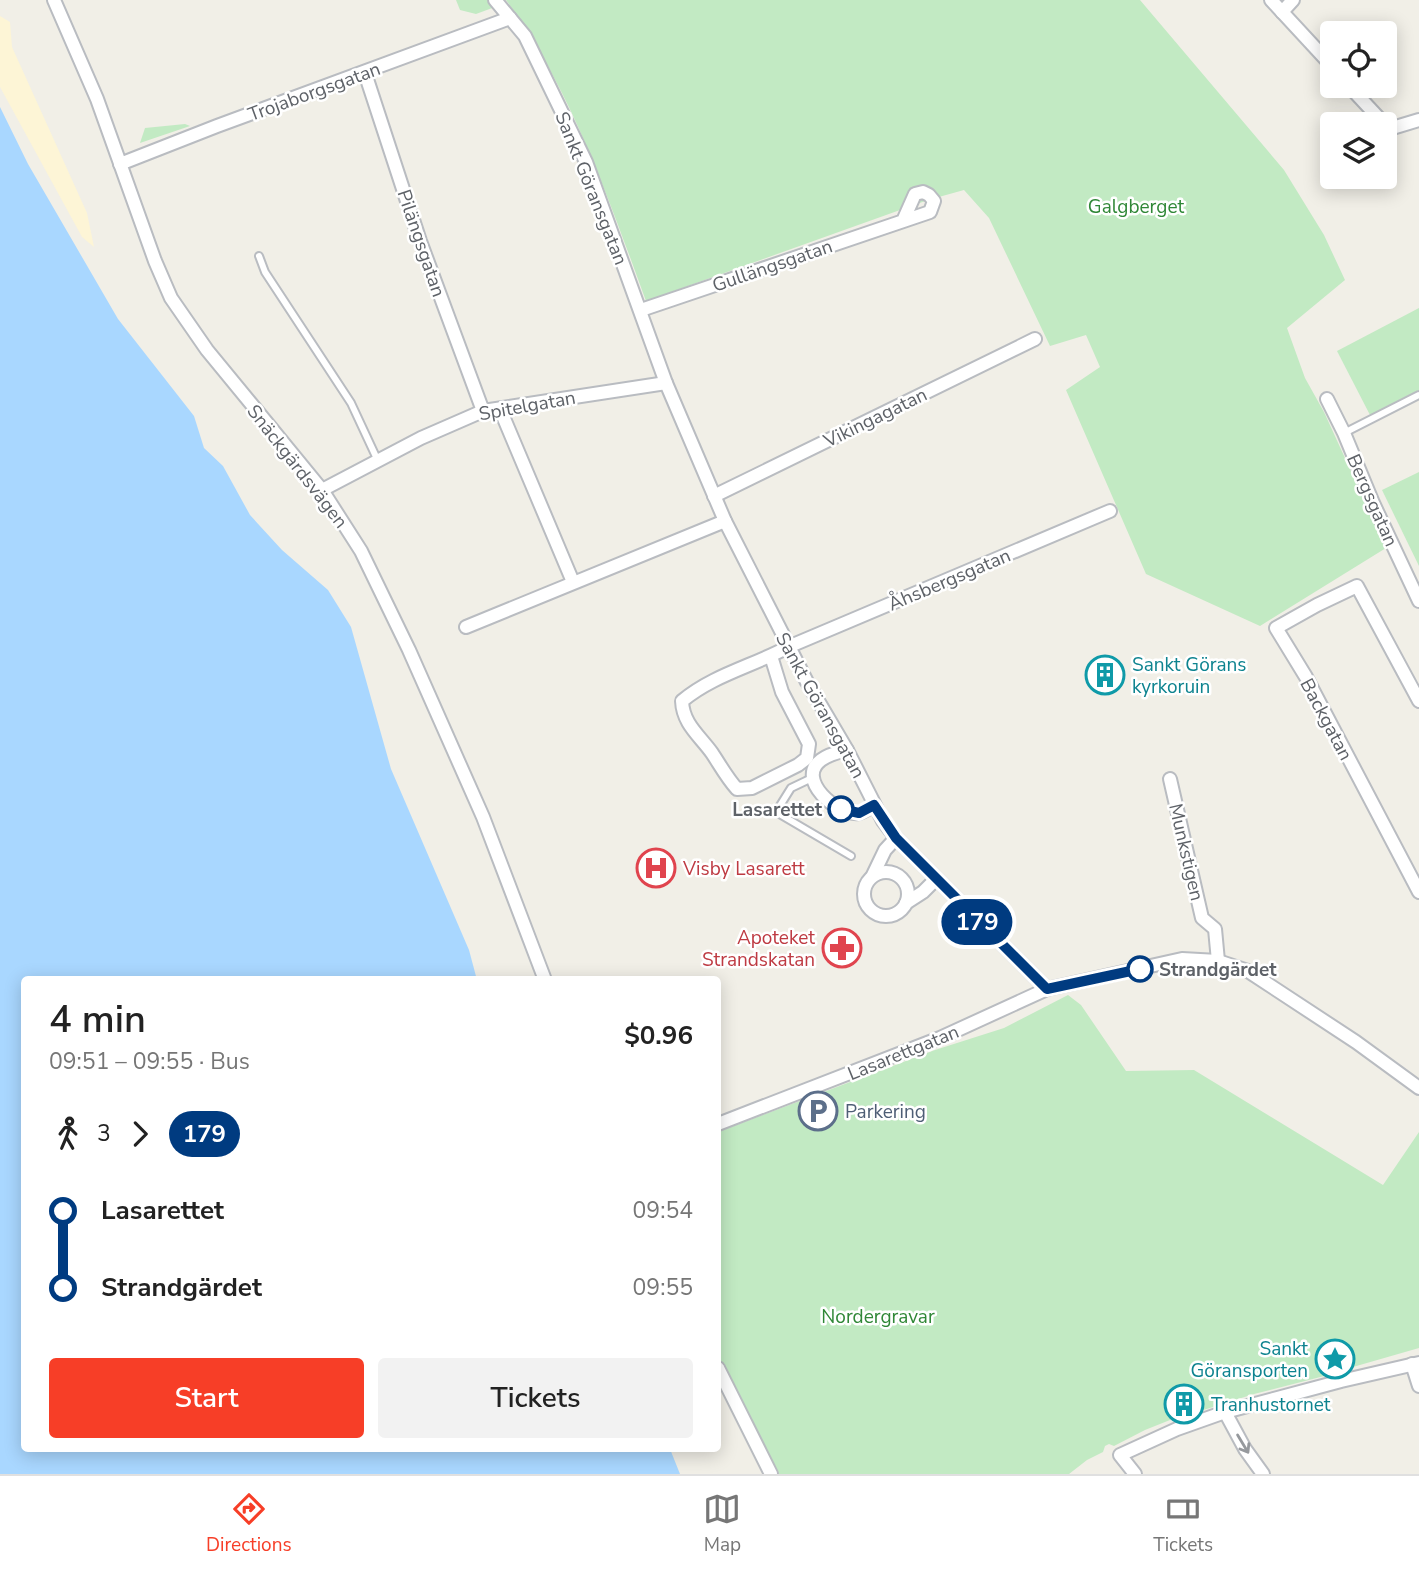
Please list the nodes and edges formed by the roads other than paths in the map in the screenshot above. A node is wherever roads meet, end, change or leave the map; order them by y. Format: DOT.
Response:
graph roads {
  1 [pos="54,0"];
  2 [pos="495,0"];
  3 [pos="1271,0"];
  4 [pos="1293,0"];
  5 [pos="1282,12"];
  6 [pos="510,18"];
  7 [pos="1320,53"];
  8 [pos="365,73"];
  9 [pos="1360,98"];
  10 [pos="1419,120"];
  11 [pos="120,164"];
  12 [pos="903,221"];
  13 [pos="259,256"];
  14 [pos="641,310"];
  15 [pos="1035,338"];
  16 [pos="666,383"];
  17 [pos="1419,395"];
  18 [pos="1327,399"];
  19 [pos="499,409"];
  20 [pos="483,411"];
  21 [pos="1344,433"];
  22 [pos="378,461"];
  23 [pos="322,490"];
  24 [pos="714,496"];
  25 [pos="1110,512"];
  26 [pos="724,521"];
  27 [pos="573,582"];
  28 [pos="1419,601"];
  29 [pos="466,628"];
  30 [pos="788,647"];
  31 [pos="771,656"];
  32 [pos="1419,701"];
  33 [pos="847,750"];
  34 [pos="814,777"];
  35 [pos="1170,779"];
  36 [pos="874,805"];
  37 [pos="896,838"];
  38 [pos="851,856"];
  39 [pos="873,875"];
  40 [pos="936,879"];
  41 [pos="1419,892"];
  42 [pos="906,903"];
  43 [pos="1218,961"];
  44 [pos="543,976"];
  45 [pos="1047,989"];
  46 [pos="1419,1088"];
  47 [pos="721,1123"];
  48 [pos="1415,1363"];
  49 [pos="721,1374"];
  50 [pos="1419,1386"];
  51 [pos="1225,1412"];
  52 [pos="771,1474"];
  53 [pos="1135,1474"];
  54 [pos="1264,1474"];
  1 -- 11 [label="street, Snäckgärdsvägen"];
  2 -- 6 [label="street, Sankt Göransgatan"];
  3 -- 5 [label="street"];
  4 -- 5 [label="street"];
  5 -- 7 [label="street"];
  6 -- 8 [label="street, Trojaborgsgatan"];
  6 -- 14 [label="street, Sankt Göransgatan"];
  8 -- 11 [label="street, Trojaborgsgatan"];
  8 -- 20 [label="street, Pilängsgatan"];
  9 -- 10 [label="street"];
  11 -- 23 [label="street, Snäckgärdsvägen"];
  12 -- 14 [label="street, Gullängsgatan"];
  13 -- 22 [label="lane"];
  14 -- 16 [label="street, Sankt Göransgatan"];
  15 -- 24 [label="street, Vikingagatan"];
  16 -- 19 [label="street, Spitelgatan"];
  16 -- 24 [label="street, Sankt Göransgatan"];
  17 -- 21 [label="lane"];
  18 -- 21 [label="street, Bergsgatan"];
  19 -- 20 [label="street, Spitelgatan"];
  19 -- 27 [label="street"];
  20 -- 22 [label="street, Spitelgatan"];
  21 -- 28 [label="street, Bergsgatan"];
  22 -- 23 [label="street, Spitelgatan"];
  23 -- 44 [label="street, Snäckgärdsvägen"];
  24 -- 26 [label="street, Sankt Göransgatan"];
  25 -- 30 [label="street, Åhsbergsgatan"];
  26 -- 27 [label="street"];
  26 -- 30 [label="street, Sankt Göransgatan"];
  27 -- 29 [label="street"];
  30 -- 31 [label="street, Åhsbergsgatan"];
  30 -- 33 [label="street, Sankt Göransgatan"];
  31 -- 31 [label="street, Åhsbergsgatan"];
  32 -- 41 [label="street, Backgatan"];
  33 -- 34 [label="street"];
  33 -- 36 [label="street, Sankt Göransgatan"];
  34 -- 36 [label="street"];
  34 -- 38 [label="lane"];
  35 -- 43 [label="street, Munkstigen"];
  36 -- 37 [label="street, Sankt Göransgatan"];
  37 -- 39 [label="street"];
  37 -- 40 [label="street, Sankt Göransgatan"];
  39 -- 42 [label="street"];
  39 -- 42 [label="street"];
  40 -- 42 [label="street"];
  40 -- 45 [label="street, Sankt Göransgatan"];
  43 -- 45 [label="street"];
  43 -- 46 [label="street"];
  45 -- 47 [label="street, Lasarettgatan"];
  48 -- 50 [label="street"];
  48 -- 51 [label="street"];
  49 -- 52 [label="street"];
  51 -- 53 [label="street"];
  51 -- 54 [label="street, one-way"];
}
